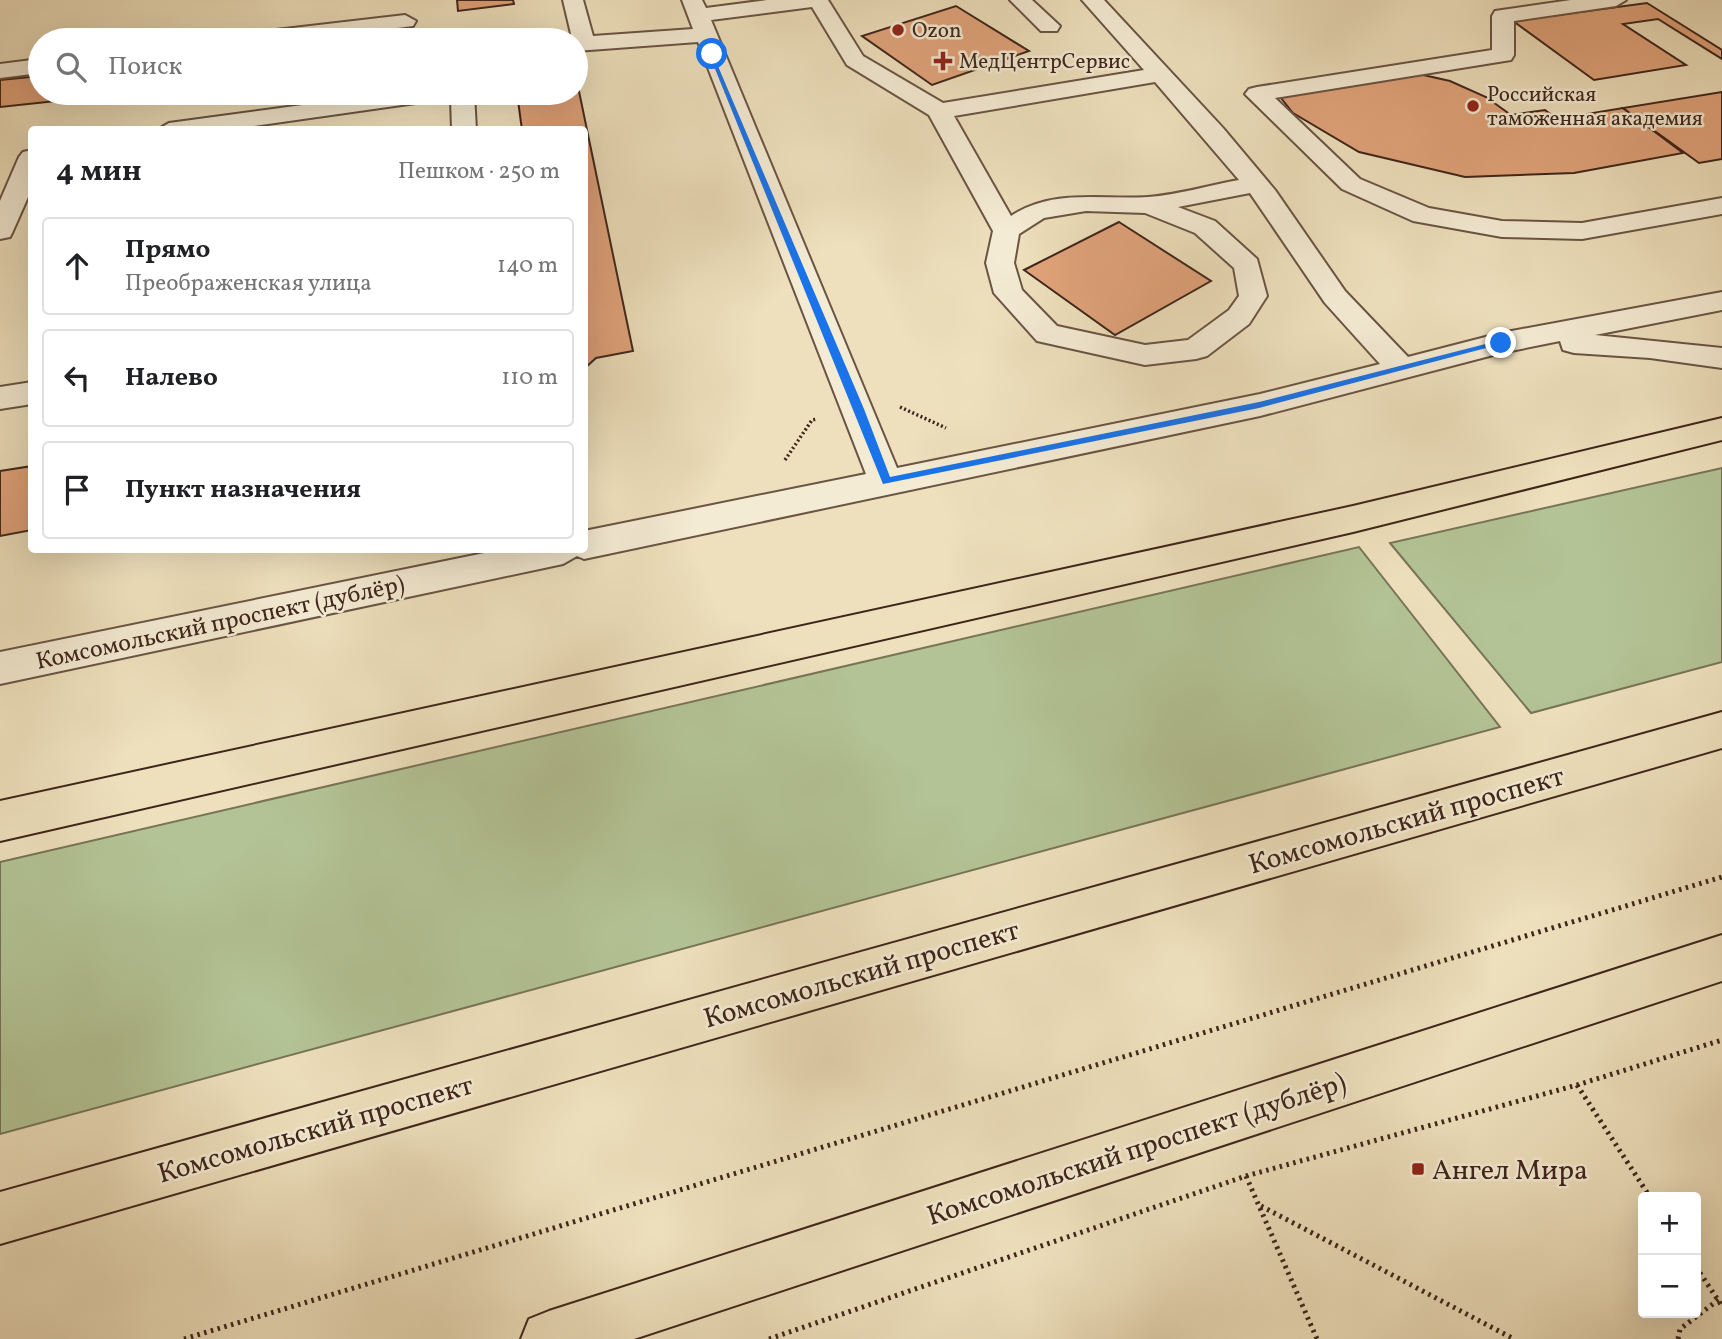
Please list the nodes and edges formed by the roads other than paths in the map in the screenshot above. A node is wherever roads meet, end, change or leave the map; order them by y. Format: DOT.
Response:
graph roads {
  1 [pos="573,0"];
  2 [pos="817,0"];
  3 [pos="1020,0"];
  4 [pos="1092,0"];
  5 [pos="1616,0"];
  6 [pos="405,10"];
  7 [pos="698,17"];
  8 [pos="1049,26"];
  9 [pos="311,28"];
  10 [pos="406,28"];
  11 [pos="578,28"];
  12 [pos="588,41"];
  13 [pos="28,68"];
  14 [pos="0,71"];
  15 [pos="1162,74"];
  16 [pos="353,105"];
  17 [pos="463,105"];
  18 [pos="939,111"];
  19 [pos="199,126"];
  20 [pos="464,126"];
  21 [pos="28,166"];
  22 [pos="1256,184"];
  23 [pos="1149,205"];
  24 [pos="1722,206"];
  25 [pos="0,231"];
  26 [pos="1006,231"];
  27 [pos="1722,301"];
  28 [pos="1501,343"];
  29 [pos="1722,358"];
  30 [pos="1401,368"];
  31 [pos="28,394"];
  32 [pos="0,398"];
  33 [pos="1722,429"];
  34 [pos="886,482"];
  35 [pos="588,544"];
  36 [pos="549,553"];
  37 [pos="0,668"];
  38 [pos="1722,730"];
  39 [pos="0,821"];
  40 [pos="1722,958"];
  41 [pos="0,1217"];
  42 [pos="549,1339"];
  1 -- 11 [label="street"];
  2 -- 7 [label="street"];
  2 -- 18 [label="street"];
  3 -- 8 [label="street"];
  4 -- 15 [label="street"];
  5 -- 24 [label="street"];
  6 -- 9 [label="street"];
  6 -- 10 [label="street"];
  7 -- 12 [label="street"];
  7 -- 34 [label="street"];
  13 -- 14 [label="street"];
  15 -- 18 [label="street"];
  15 -- 22 [label="street"];
  16 -- 19 [label="street"];
  17 -- 20 [label="street"];
  18 -- 26 [label="street"];
  21 -- 25 [label="street"];
  22 -- 23 [label="street"];
  22 -- 30 [label="street"];
  23 -- 26 [label="street"];
  23 -- 26 [label="street"];
  27 -- 28 [label="street"];
  28 -- 29 [label="street"];
  28 -- 30 [label="street"];
  30 -- 34 [label="street"];
  31 -- 32 [label="street"];
  33 -- 39 [label="main road"];
  34 -- 35 [label="street"];
  36 -- 37 [label="street, Комсомольский проспект (дублёр)"];
  38 -- 41 [label="main road, Комсомольский проспект"];
  40 -- 42 [label="main road, Комсомольский проспект (дублёр)"];
}
